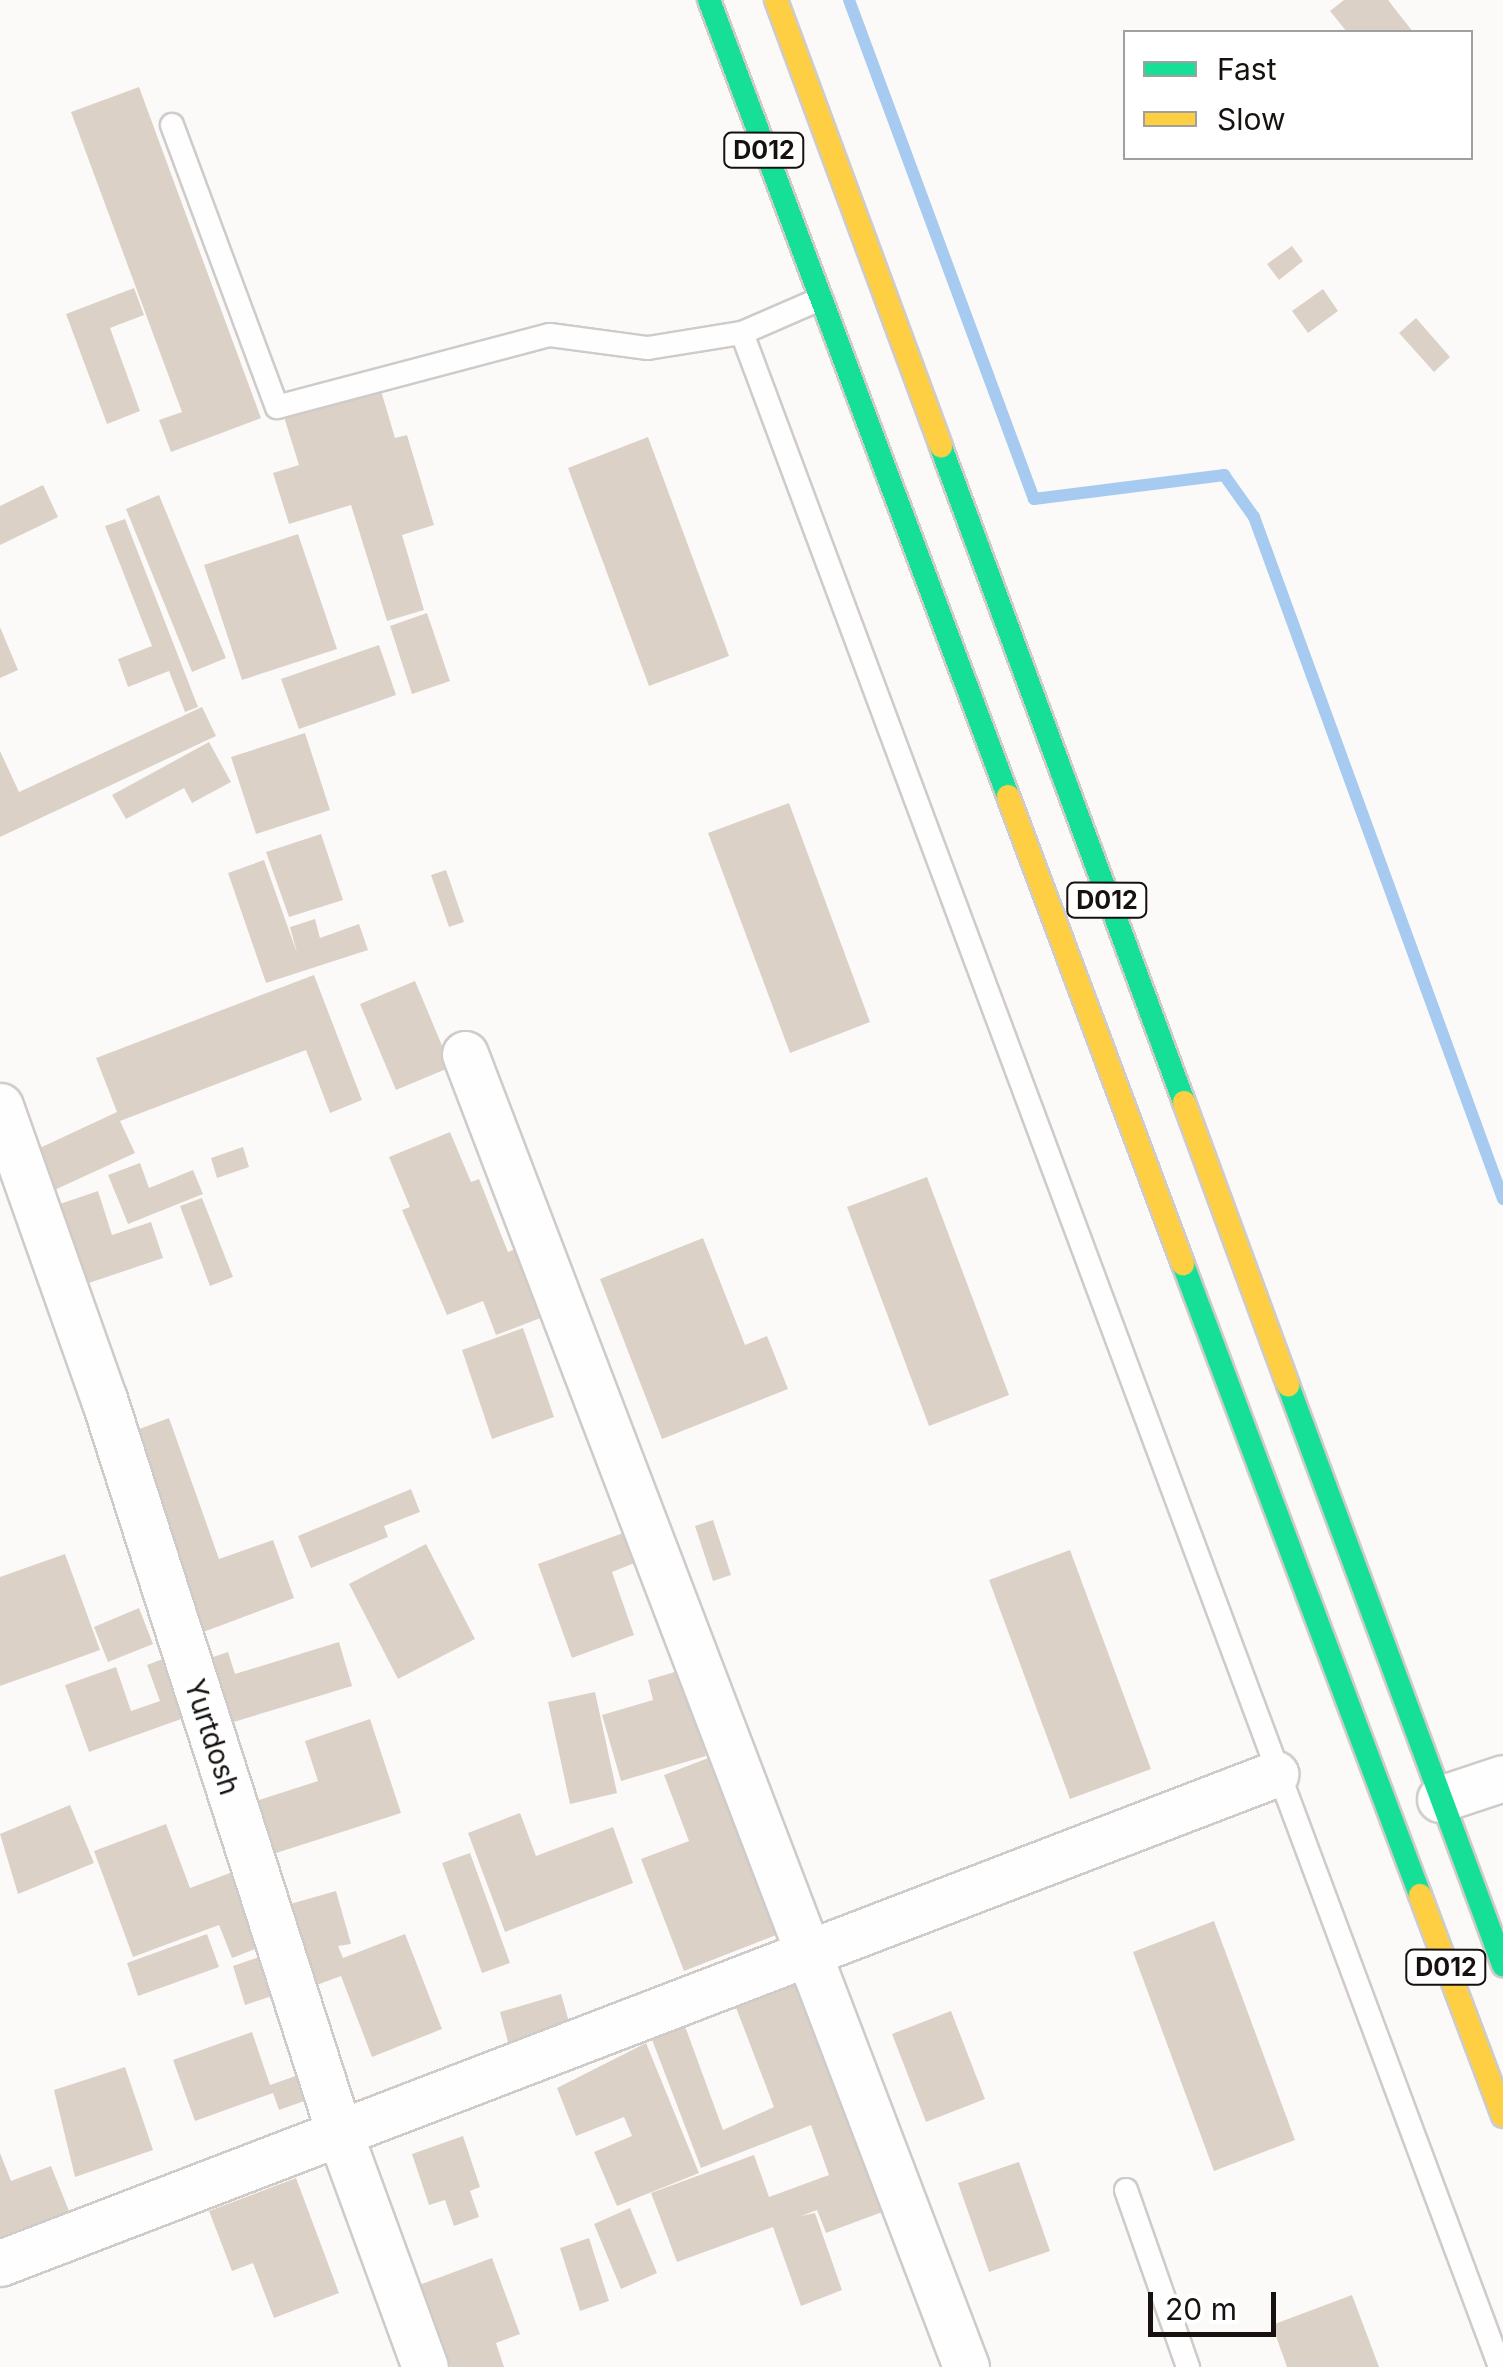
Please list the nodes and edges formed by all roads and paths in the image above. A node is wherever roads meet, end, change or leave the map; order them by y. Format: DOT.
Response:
graph roads {
  1 [pos="709,0"];
  2 [pos="776,0"];
  3 [pos="172,126"];
  4 [pos="818,300"];
  5 [pos="742,333"];
  6 [pos="464,1054"];
  7 [pos="0,1106"];
  8 [pos="1275,1774"];
  9 [pos="1503,1778"];
  10 [pos="1415,1808"];
  11 [pos="806,1950"];
  12 [pos="1503,1965"];
  13 [pos="1503,2116"];
  14 [pos="339,2132"];
  15 [pos="1126,2190"];
  16 [pos="0,2263"];
  17 [pos="425,2367"];
  18 [pos="966,2367"];
  19 [pos="1188,2367"];
  20 [pos="1500,2367"];
  1 -- 4 [label="highway, D012"];
  2 -- 10 [label="highway, D012"];
  3 -- 5 [label="lane"];
  4 -- 5 [label="lane"];
  4 -- 10 [label="highway, D012"];
  5 -- 8 [label="lane"];
  6 -- 11 [label="street"];
  7 -- 14 [label="street, Yurtdosh"];
  8 -- 11 [label="street"];
  8 -- 20 [label="lane"];
  9 -- 10 [label="street"];
  10 -- 12 [label="highway, D012"];
  10 -- 13 [label="highway, D012"];
  11 -- 14 [label="street"];
  11 -- 18 [label="street"];
  14 -- 16 [label="street"];
  14 -- 17 [label="street, Yurtdosh"];
  15 -- 19 [label="lane"];
}
